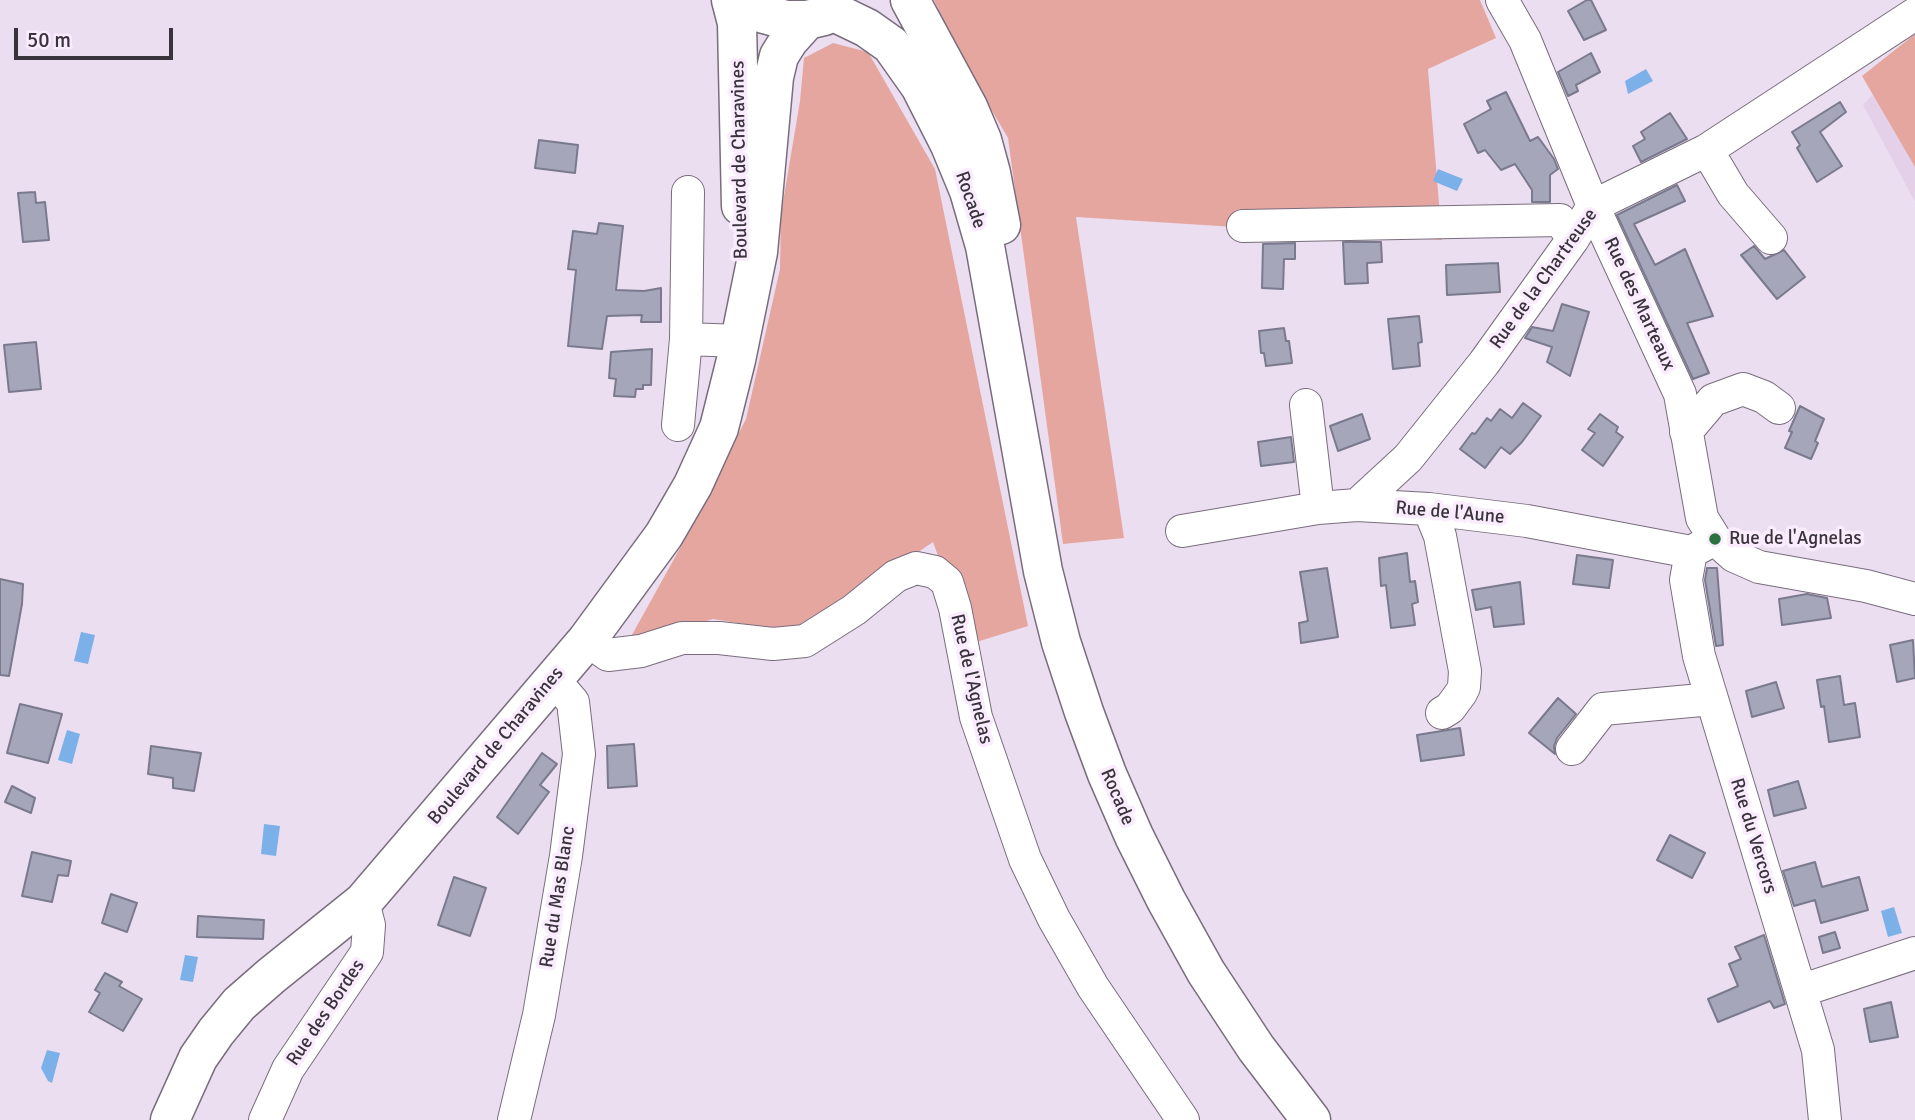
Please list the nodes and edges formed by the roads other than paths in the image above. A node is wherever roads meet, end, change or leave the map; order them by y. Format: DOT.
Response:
graph roads {
  1 [pos="731,0"];
  2 [pos="740,0"];
  3 [pos="910,0"];
  4 [pos="1502,0"];
  5 [pos="833,11"];
  6 [pos="1915,14"];
  7 [pos="1707,150"];
  8 [pos="688,192"];
  9 [pos="1593,205"];
  10 [pos="1243,226"];
  11 [pos="1771,238"];
  12 [pos="1573,239"];
  13 [pos="741,331"];
  14 [pos="686,339"];
  15 [pos="1306,405"];
  16 [pos="1779,408"];
  17 [pos="678,425"];
  18 [pos="1686,432"];
  19 [pos="1019,433"];
  20 [pos="1357,506"];
  21 [pos="1318,508"];
  22 [pos="1429,509"];
  23 [pos="1182,531"];
  24 [pos="1703,545"];
  25 [pos="1915,598"];
  26 [pos="587,640"];
  27 [pos="553,679"];
  28 [pos="1712,699"];
  29 [pos="1442,713"];
  30 [pos="1572,748"];
  31 [pos="363,902"];
  32 [pos="1915,953"];
  33 [pos="1915,968"];
  34 [pos="1802,999"];
  35 [pos="170,1120"];
  36 [pos="265,1120"];
  37 [pos="514,1120"];
  38 [pos="1183,1120"];
  39 [pos="1311,1120"];
  40 [pos="1825,1120"];
  1 -- 13 [label="main road, Boulevard de Charavines"];
  2 -- 5 [label="main road"];
  3 -- 19 [label="main road, Rocade"];
  4 -- 9 [label="street, Rue des Marteaux"];
  5 -- 13 [label="main road, Boulevard de Charavines"];
  5 -- 19 [label="main road, Rocade"];
  6 -- 7 [label="street, Rue de la Chartreuse"];
  7 -- 9 [label="street, Rue de la Chartreuse"];
  7 -- 11 [label="street"];
  8 -- 14 [label="street"];
  9 -- 12 [label="street, Rue de la Chartreuse"];
  9 -- 18 [label="street, Rue des Marteaux"];
  10 -- 12 [label="street"];
  12 -- 20 [label="street, Rue de la Chartreuse"];
  13 -- 14 [label="street"];
  13 -- 26 [label="main road, Boulevard de Charavines"];
  14 -- 17 [label="street"];
  15 -- 21 [label="street"];
  16 -- 18 [label="street"];
  18 -- 24 [label="street, Rue des Marteaux"];
  19 -- 39 [label="main road, Rocade"];
  20 -- 21 [label="street, Rue de l'Aune"];
  20 -- 22 [label="street, Rue de l'Aune"];
  21 -- 23 [label="street, Rue de l'Aune"];
  22 -- 24 [label="street, Rue de l'Aune"];
  22 -- 29 [label="street"];
  24 -- 25 [label="street"];
  24 -- 28 [label="street, Rue du Vercors"];
  26 -- 27 [label="main road, Boulevard de Charavines"];
  26 -- 38 [label="street, Rue de l'Agnelas"];
  27 -- 31 [label="main road, Boulevard de Charavines"];
  27 -- 37 [label="street, Rue du Mas Blanc"];
  28 -- 30 [label="street"];
  28 -- 34 [label="street, Rue du Vercors"];
  31 -- 35 [label="main road, Boulevard de Charavines"];
  31 -- 36 [label="street, Rue des Bordes"];
  32 -- 34 [label="street"];
  33 -- 34 [label="street"];
  34 -- 40 [label="street, Rue du Vercors"];
}
